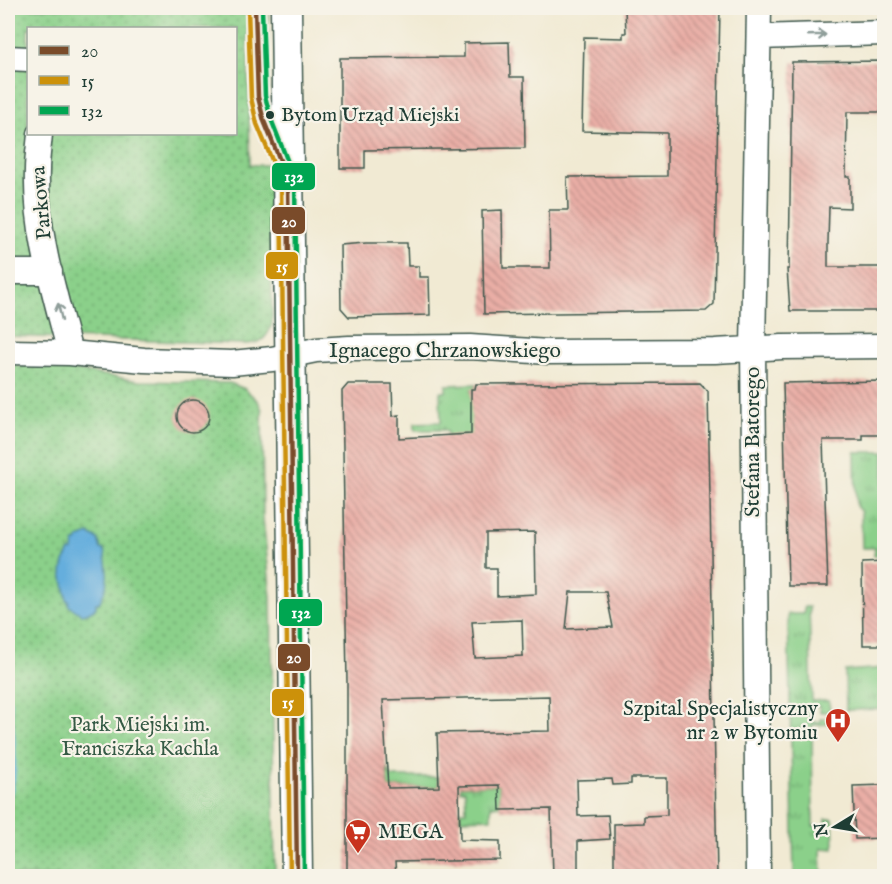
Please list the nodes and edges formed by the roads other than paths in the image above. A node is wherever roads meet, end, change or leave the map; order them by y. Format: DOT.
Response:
graph roads {
  1 [pos="286,8"];
  2 [pos="759,8"];
  3 [pos="885,33"];
  4 [pos="759,37"];
  5 [pos="8,58"];
  6 [pos="27,59"];
  7 [pos="40,135"];
  8 [pos="8,272"];
  9 [pos="50,272"];
  10 [pos="885,346"];
  11 [pos="753,348"];
  12 [pos="8,351"];
  13 [pos="70,352"];
  14 [pos="290,355"];
  15 [pos="297,876"];
  16 [pos="758,876"];
  1 -- 14 [label="main road"];
  2 -- 4 [label="street, Stefana Batorego"];
  4 -- 3 [label="street, one-way"];
  4 -- 11 [label="street, Stefana Batorego"];
  5 -- 6 [label="street"];
  7 -- 9 [label="street, Parkowa"];
  8 -- 9 [label="street, Parkowa"];
  13 -- 9 [label="street, Parkowa, one-way"];
  10 -- 11 [label="street, Ignacego Chrzanowskiego"];
  11 -- 14 [label="street, Ignacego Chrzanowskiego"];
  11 -- 16 [label="street, Stefana Batorego"];
  12 -- 13 [label="street, Ignacego Chrzanowskiego"];
  13 -- 14 [label="street, Ignacego Chrzanowskiego"];
  14 -- 15 [label="main road"];
}
